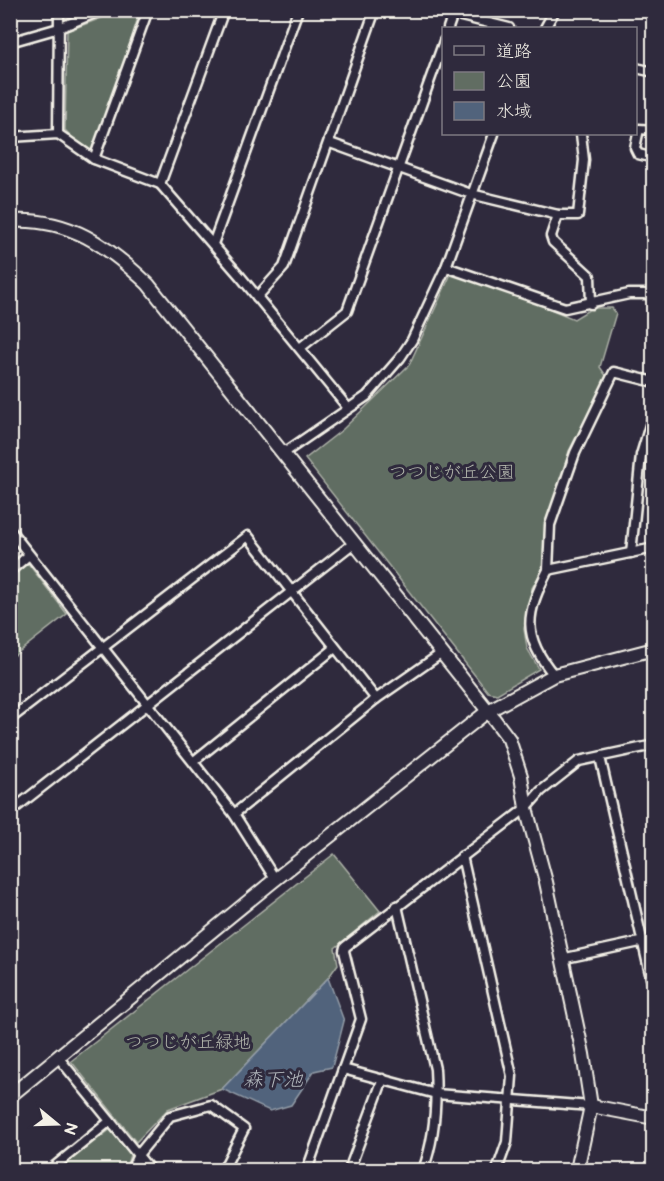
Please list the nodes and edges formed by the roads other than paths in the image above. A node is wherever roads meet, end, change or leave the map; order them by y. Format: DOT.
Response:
graph roads {
  1 [pos="58,10"];
  2 [pos="102,10"];
  3 [pos="148,10"];
  4 [pos="224,10"];
  5 [pos="298,10"];
  6 [pos="375,10"];
  7 [pos="412,10"];
  8 [pos="555,10"];
  9 [pos="454,12"];
  10 [pos="59,27"];
  11 [pos="448,27"];
  12 [pos="506,27"];
  13 [pos="546,27"];
  14 [pos="10,42"];
  15 [pos="442,46"];
  16 [pos="637,68"];
  17 [pos="654,72"];
  18 [pos="654,130"];
  19 [pos="58,134"];
  20 [pos="494,135"];
  21 [pos="581,135"];
  22 [pos="10,137"];
  23 [pos="330,143"];
  24 [pos="654,158"];
  25 [pos="94,159"];
  26 [pos="398,166"];
  27 [pos="160,184"];
  28 [pos="471,194"];
  29 [pos="558,215"];
  30 [pos="10,221"];
  31 [pos="213,244"];
  32 [pos="446,267"];
  33 [pos="654,294"];
  34 [pos="257,297"];
  35 [pos="591,304"];
  36 [pos="300,348"];
  37 [pos="654,382"];
  38 [pos="348,408"];
  39 [pos="654,412"];
  40 [pos="284,453"];
  41 [pos="10,530"];
  42 [pos="355,542"];
  43 [pos="654,548"];
  44 [pos="631,553"];
  45 [pos="29,555"];
  46 [pos="548,570"];
  47 [pos="10,571"];
  48 [pos="292,592"];
  49 [pos="103,647"];
  50 [pos="335,648"];
  51 [pos="654,649"];
  52 [pos="442,653"];
  53 [pos="554,675"];
  54 [pos="376,699"];
  55 [pos="148,704"];
  56 [pos="488,711"];
  57 [pos="10,719"];
  58 [pos="654,745"];
  59 [pos="600,757"];
  60 [pos="194,761"];
  61 [pos="526,808"];
  62 [pos="10,812"];
  63 [pos="234,814"];
  64 [pos="462,856"];
  65 [pos="275,879"];
  66 [pos="397,906"];
  67 [pos="654,939"];
  68 [pos="642,942"];
  69 [pos="561,959"];
  70 [pos="654,991"];
  71 [pos="58,1057"];
  72 [pos="343,1069"];
  73 [pos="383,1079"];
  74 [pos="436,1094"];
  75 [pos="10,1096"];
  76 [pos="509,1100"];
  77 [pos="591,1106"];
  78 [pos="654,1118"];
  79 [pos="110,1121"];
  80 [pos="138,1155"];
  81 [pos="50,1170"];
  82 [pos="131,1170"];
  83 [pos="150,1170"];
  84 [pos="223,1170"];
  85 [pos="307,1170"];
  86 [pos="349,1170"];
  87 [pos="423,1170"];
  88 [pos="497,1170"];
  89 [pos="577,1170"];
  1 -- 10 [label="street"];
  2 -- 10 [label="street"];
  3 -- 25 [label="street"];
  4 -- 27 [label="street"];
  5 -- 31 [label="street"];
  6 -- 23 [label="street"];
  7 -- 9 [label="street"];
  8 -- 13 [label="street"];
  9 -- 11 [label="street"];
  9 -- 12 [label="street"];
  10 -- 14 [label="street"];
  10 -- 19 [label="street"];
  15 -- 26 [label="street"];
  16 -- 17 [label="street"];
  18 -- 24 [label="street"];
  19 -- 22 [label="street"];
  19 -- 25 [label="street"];
  20 -- 28 [label="street"];
  21 -- 29 [label="street"];
  23 -- 26 [label="street"];
  23 -- 34 [label="street"];
  25 -- 27 [label="street"];
  26 -- 28 [label="street"];
  26 -- 36 [label="street"];
  27 -- 31 [label="street"];
  28 -- 29 [label="street"];
  28 -- 32 [label="street"];
  29 -- 35 [label="street"];
  30 -- 40 [label="street"];
  31 -- 34 [label="street"];
  32 -- 35 [label="street"];
  32 -- 38 [label="street"];
  33 -- 35 [label="street"];
  34 -- 36 [label="street"];
  36 -- 38 [label="street"];
  37 -- 46 [label="street"];
  38 -- 40 [label="street"];
  39 -- 44 [label="street"];
  40 -- 42 [label="street"];
  41 -- 45 [label="street"];
  42 -- 48 [label="street"];
  42 -- 52 [label="street"];
  43 -- 44 [label="street"];
  44 -- 46 [label="street"];
  45 -- 47 [label="street"];
  45 -- 49 [label="street"];
  46 -- 53 [label="street"];
  48 -- 49 [label="street"];
  48 -- 50 [label="street"];
  48 -- 55 [label="street"];
  49 -- 55 [label="street"];
  49 -- 57 [label="street"];
  50 -- 54 [label="street"];
  50 -- 60 [label="street"];
  51 -- 53 [label="street"];
  52 -- 54 [label="street"];
  52 -- 56 [label="street"];
  53 -- 56 [label="street"];
  54 -- 63 [label="street"];
  55 -- 60 [label="street"];
  55 -- 62 [label="street"];
  56 -- 61 [label="street"];
  56 -- 65 [label="street"];
  58 -- 59 [label="street"];
  59 -- 61 [label="street"];
  59 -- 68 [label="street"];
  60 -- 63 [label="street"];
  61 -- 64 [label="street"];
  61 -- 69 [label="street"];
  63 -- 65 [label="street"];
  64 -- 66 [label="street"];
  64 -- 76 [label="street"];
  65 -- 71 [label="street"];
  66 -- 72 [label="street"];
  66 -- 74 [label="street"];
  67 -- 68 [label="street"];
  68 -- 69 [label="street"];
  68 -- 70 [label="street"];
  69 -- 77 [label="street"];
  71 -- 75 [label="street"];
  71 -- 79 [label="street"];
  72 -- 73 [label="street"];
  72 -- 85 [label="street"];
  73 -- 74 [label="street"];
  73 -- 86 [label="street"];
  74 -- 76 [label="street"];
  74 -- 87 [label="street"];
  76 -- 77 [label="street"];
  76 -- 88 [label="street"];
  77 -- 78 [label="street"];
  77 -- 89 [label="street"];
  79 -- 80 [label="street"];
  79 -- 81 [label="street"];
  80 -- 82 [label="street"];
  80 -- 83 [label="street"];
  80 -- 84 [label="street"];
}
